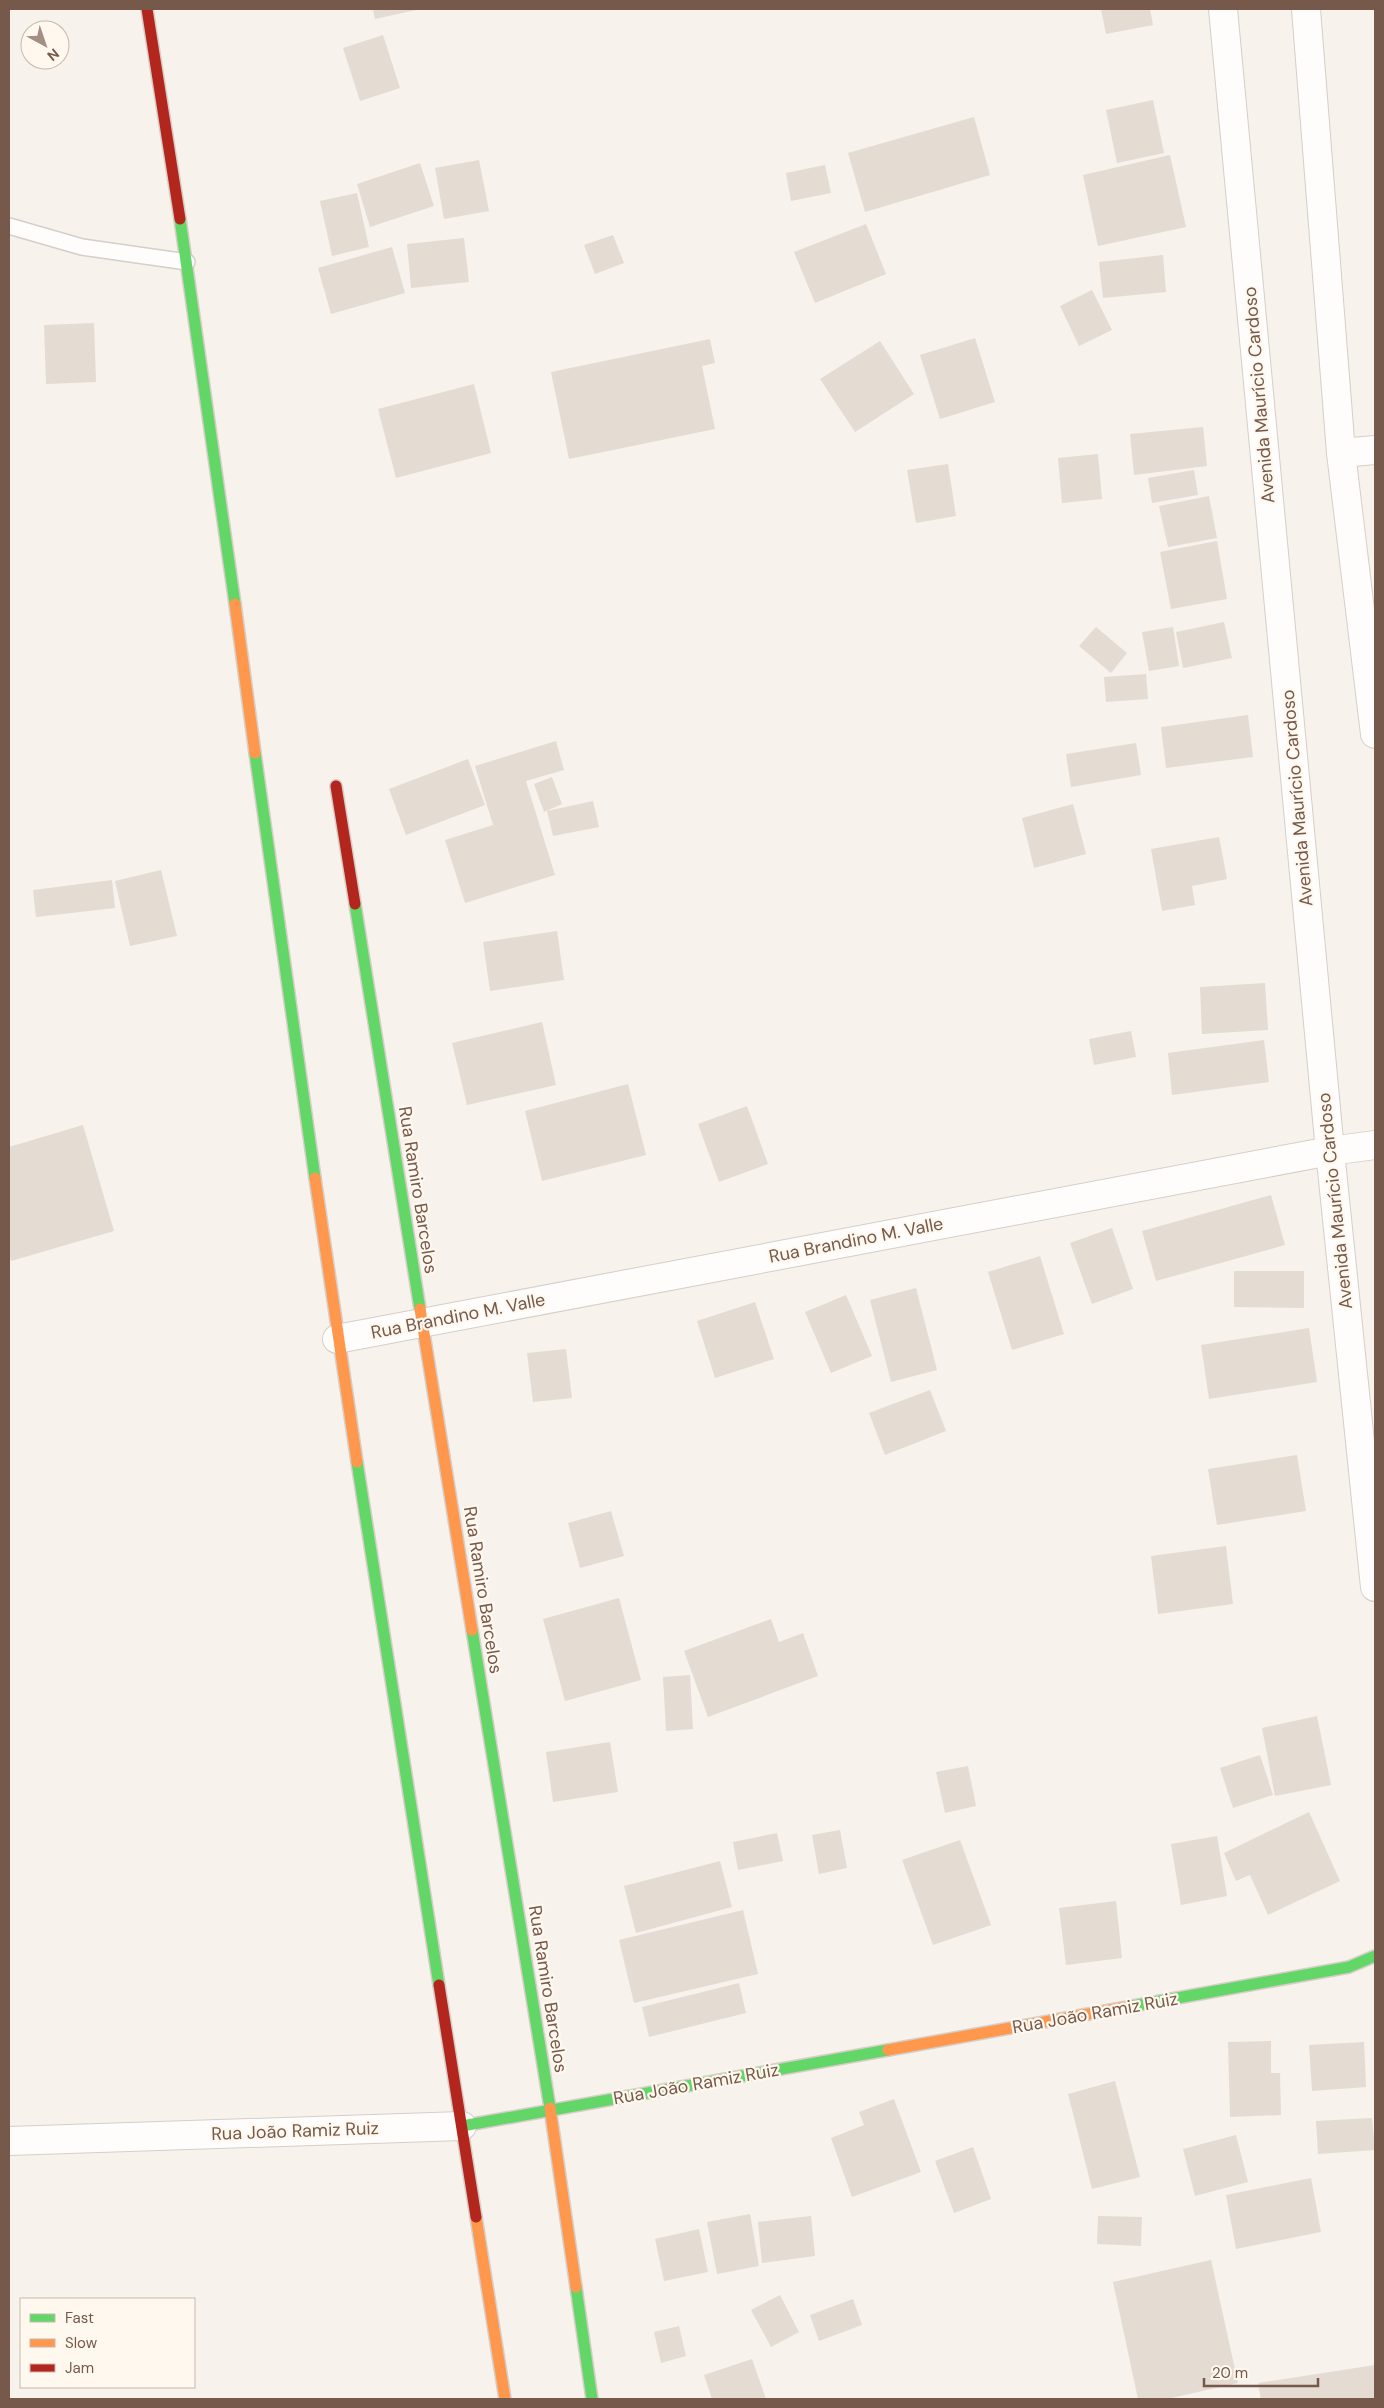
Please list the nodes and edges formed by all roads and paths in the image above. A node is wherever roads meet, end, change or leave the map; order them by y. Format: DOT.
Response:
graph roads {
  1 [pos="147,9"];
  2 [pos="1223,9"];
  3 [pos="1306,9"];
  4 [pos="9,226"];
  5 [pos="187,262"];
  6 [pos="1375,450"];
  7 [pos="1341,453"];
  8 [pos="1375,734"];
  9 [pos="336,786"];
  10 [pos="1375,1145"];
  11 [pos="1330,1151"];
  12 [pos="421,1322"];
  13 [pos="337,1339"];
  14 [pos="1375,1587"];
  15 [pos="1375,1956"];
  16 [pos="550,2110"];
  17 [pos="462,2126"];
  18 [pos="9,2141"];
  19 [pos="505,2399"];
  20 [pos="592,2399"];
  1 -- 5 [label="street"];
  2 -- 11 [label="street, Avenida Maurício Cardoso"];
  3 -- 7 [label="street"];
  4 -- 5 [label="lane"];
  5 -- 13 [label="street"];
  6 -- 7 [label="street"];
  7 -- 8 [label="street"];
  9 -- 12 [label="street, Rua Ramiro Barcelos"];
  10 -- 11 [label="street, Rua Brandino M. Valle"];
  11 -- 12 [label="street, Rua Brandino M. Valle"];
  11 -- 14 [label="street, Avenida Maurício Cardoso"];
  12 -- 13 [label="street, Rua Brandino M. Valle"];
  12 -- 16 [label="street, Rua Ramiro Barcelos"];
  13 -- 17 [label="street"];
  15 -- 16 [label="street, Rua João Ramiz Ruiz"];
  16 -- 17 [label="street, Rua João Ramiz Ruiz"];
  16 -- 20 [label="street, Rua Ramiro Barcelos"];
  17 -- 18 [label="street, Rua João Ramiz Ruiz"];
  17 -- 19 [label="street"];
}
